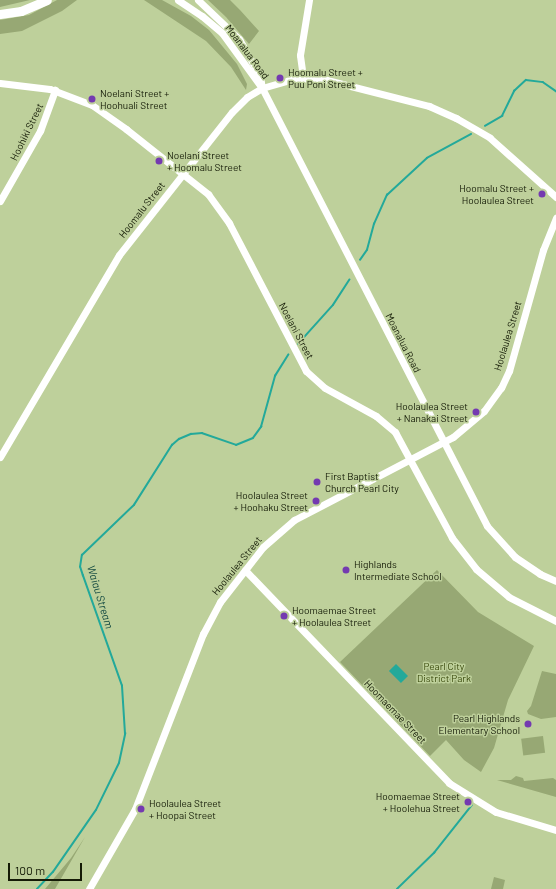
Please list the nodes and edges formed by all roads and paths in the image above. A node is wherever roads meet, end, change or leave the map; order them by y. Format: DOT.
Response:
graph roads {
  1 [pos="47,0"];
  2 [pos="178,0"];
  3 [pos="198,0"];
  4 [pos="309,0"];
  5 [pos="0,14"];
  6 [pos="303,78"];
  7 [pos="0,83"];
  8 [pos="262,88"];
  9 [pos="55,90"];
  10 [pos="183,174"];
  11 [pos="556,197"];
  12 [pos="0,201"];
  13 [pos="556,218"];
  14 [pos="443,442"];
  15 [pos="0,457"];
  16 [pos="410,458"];
  17 [pos="245,570"];
  18 [pos="556,581"];
  19 [pos="556,620"];
  20 [pos="556,830"];
  21 [pos="89,889"];
  1 -- 5 [label="highway"];
  2 -- 8 [label="street, Moanalua Road"];
  3 -- 8 [label="street, Moanalua Road"];
  4 -- 6 [label="street"];
  6 -- 8 [label="street, Hoomalu Street"];
  6 -- 11 [label="street, Hoomalu Street"];
  7 -- 9 [label="street, Noelani Street"];
  8 -- 10 [label="street, Hoomalu Street"];
  8 -- 14 [label="street, Moanalua Road"];
  9 -- 10 [label="street, Noelani Street"];
  9 -- 12 [label="street, Hoohiki Street"];
  10 -- 15 [label="street, Hoomalu Street"];
  10 -- 16 [label="street, Noelani Street"];
  13 -- 14 [label="street, Hoolaulea Street"];
  14 -- 16 [label="street, Hoolaulea Street"];
  14 -- 18 [label="street, Moanalua Road"];
  16 -- 17 [label="street, Hoolaulea Street"];
  16 -- 19 [label="street, Noelani Street"];
  17 -- 20 [label="street, Hoomaemae Street"];
  17 -- 21 [label="street, Hoolaulea Street"];
}
